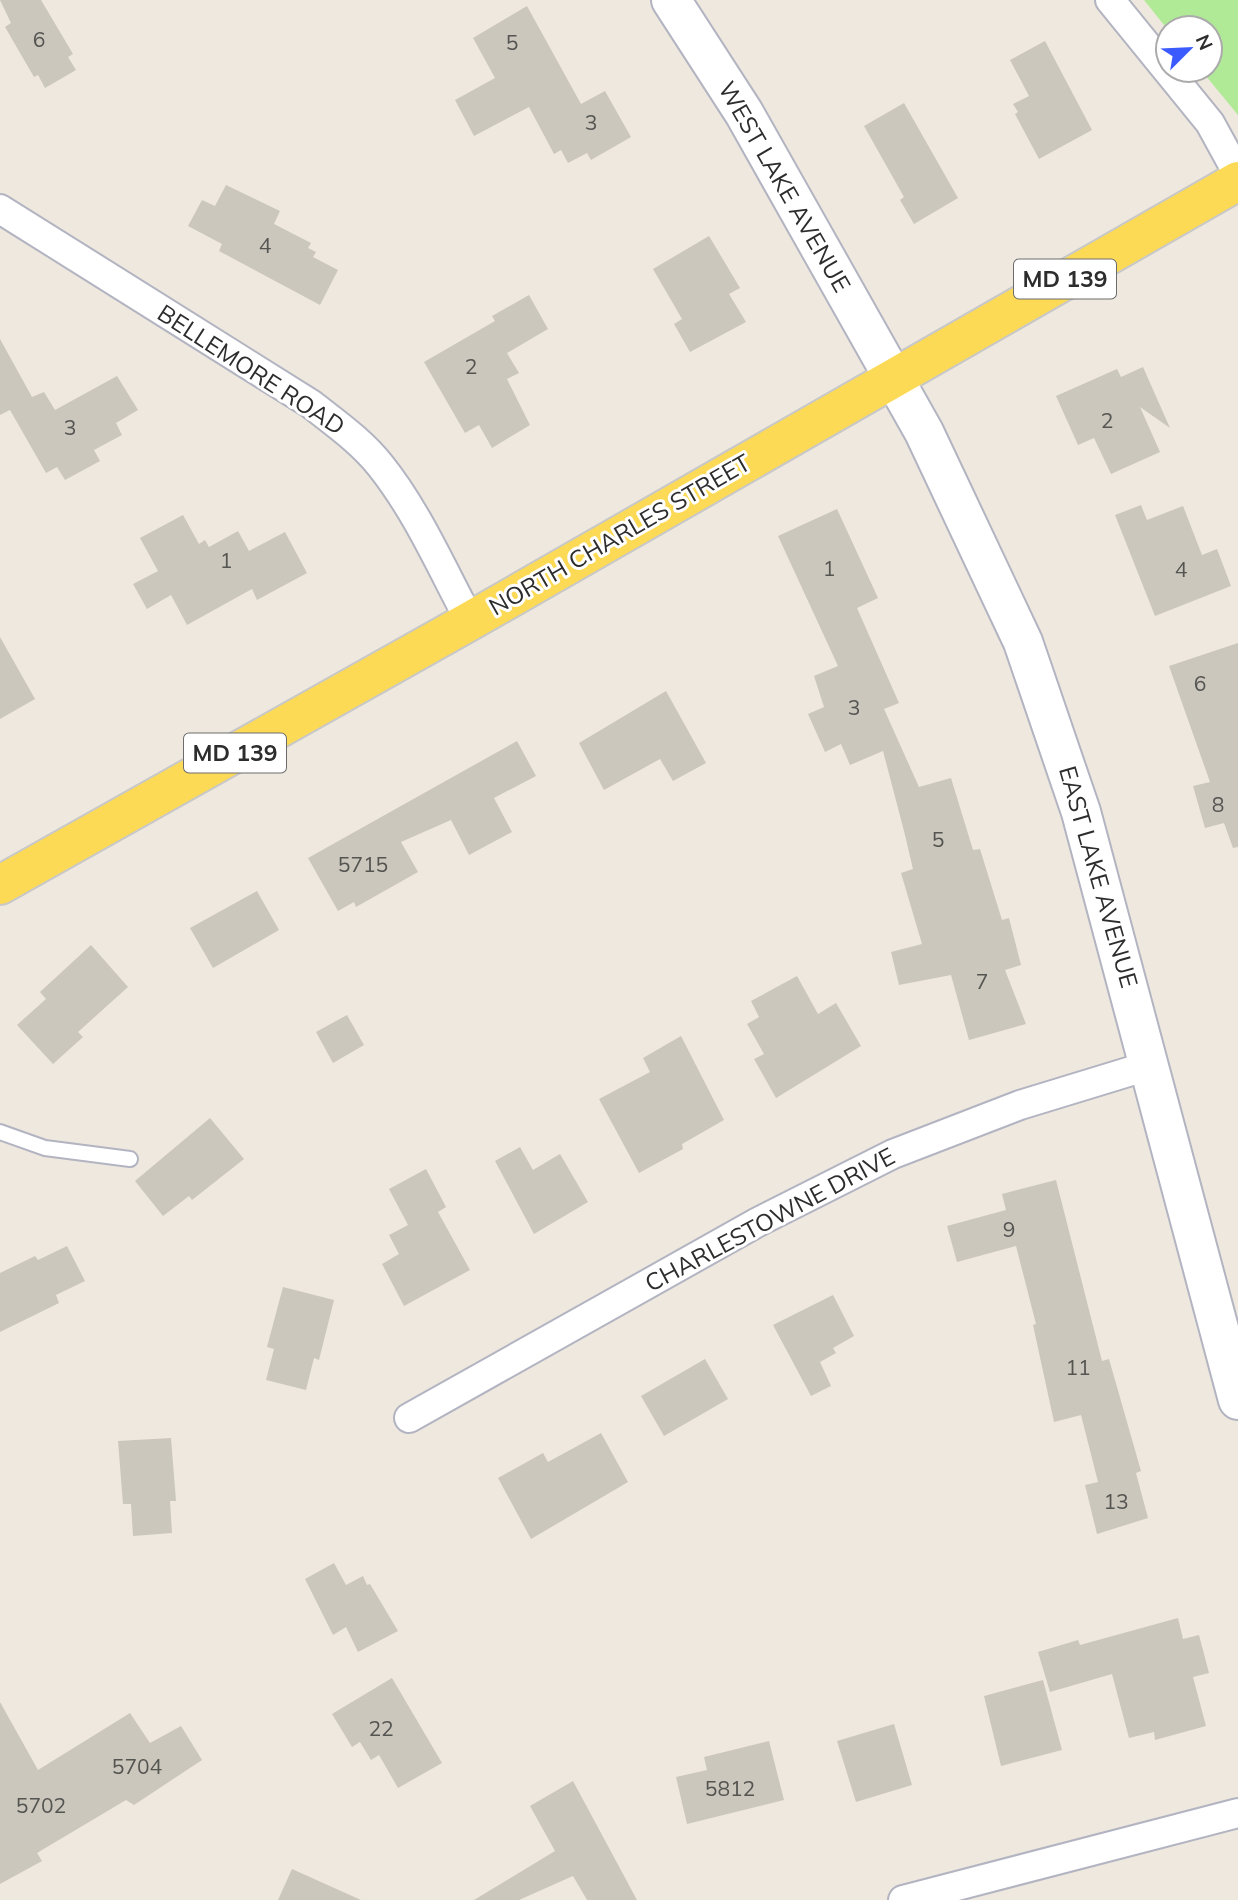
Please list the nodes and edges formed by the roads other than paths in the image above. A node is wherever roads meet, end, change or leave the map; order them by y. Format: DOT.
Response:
graph roads {
  1 [pos="671,0"];
  2 [pos="1110,0"];
  3 [pos="1238,174"];
  4 [pos="1238,181"];
  5 [pos="0,209"];
  6 [pos="893,378"];
  7 [pos="470,621"];
  8 [pos="0,885"];
  9 [pos="1151,1065"];
  10 [pos="0,1132"];
  11 [pos="130,1159"];
  12 [pos="1238,1400"];
  13 [pos="409,1419"];
  14 [pos="1238,1813"];
  15 [pos="903,1900"];
  1 -- 6 [label="street, WEST LAKE AVENUE"];
  2 -- 3 [label="street"];
  4 -- 6 [label="main road, NORTH CHARLES STREET / MD 139"];
  5 -- 7 [label="street, BELLEMORE ROAD"];
  6 -- 7 [label="main road, NORTH CHARLES STREET / MD 139"];
  6 -- 9 [label="street, EAST LAKE AVENUE"];
  7 -- 8 [label="main road, NORTH CHARLES STREET / MD 139"];
  9 -- 12 [label="street, EAST LAKE AVENUE"];
  9 -- 13 [label="street, CHARLESTOWNE DRIVE"];
  10 -- 11 [label="lane"];
  14 -- 15 [label="street"];
}
